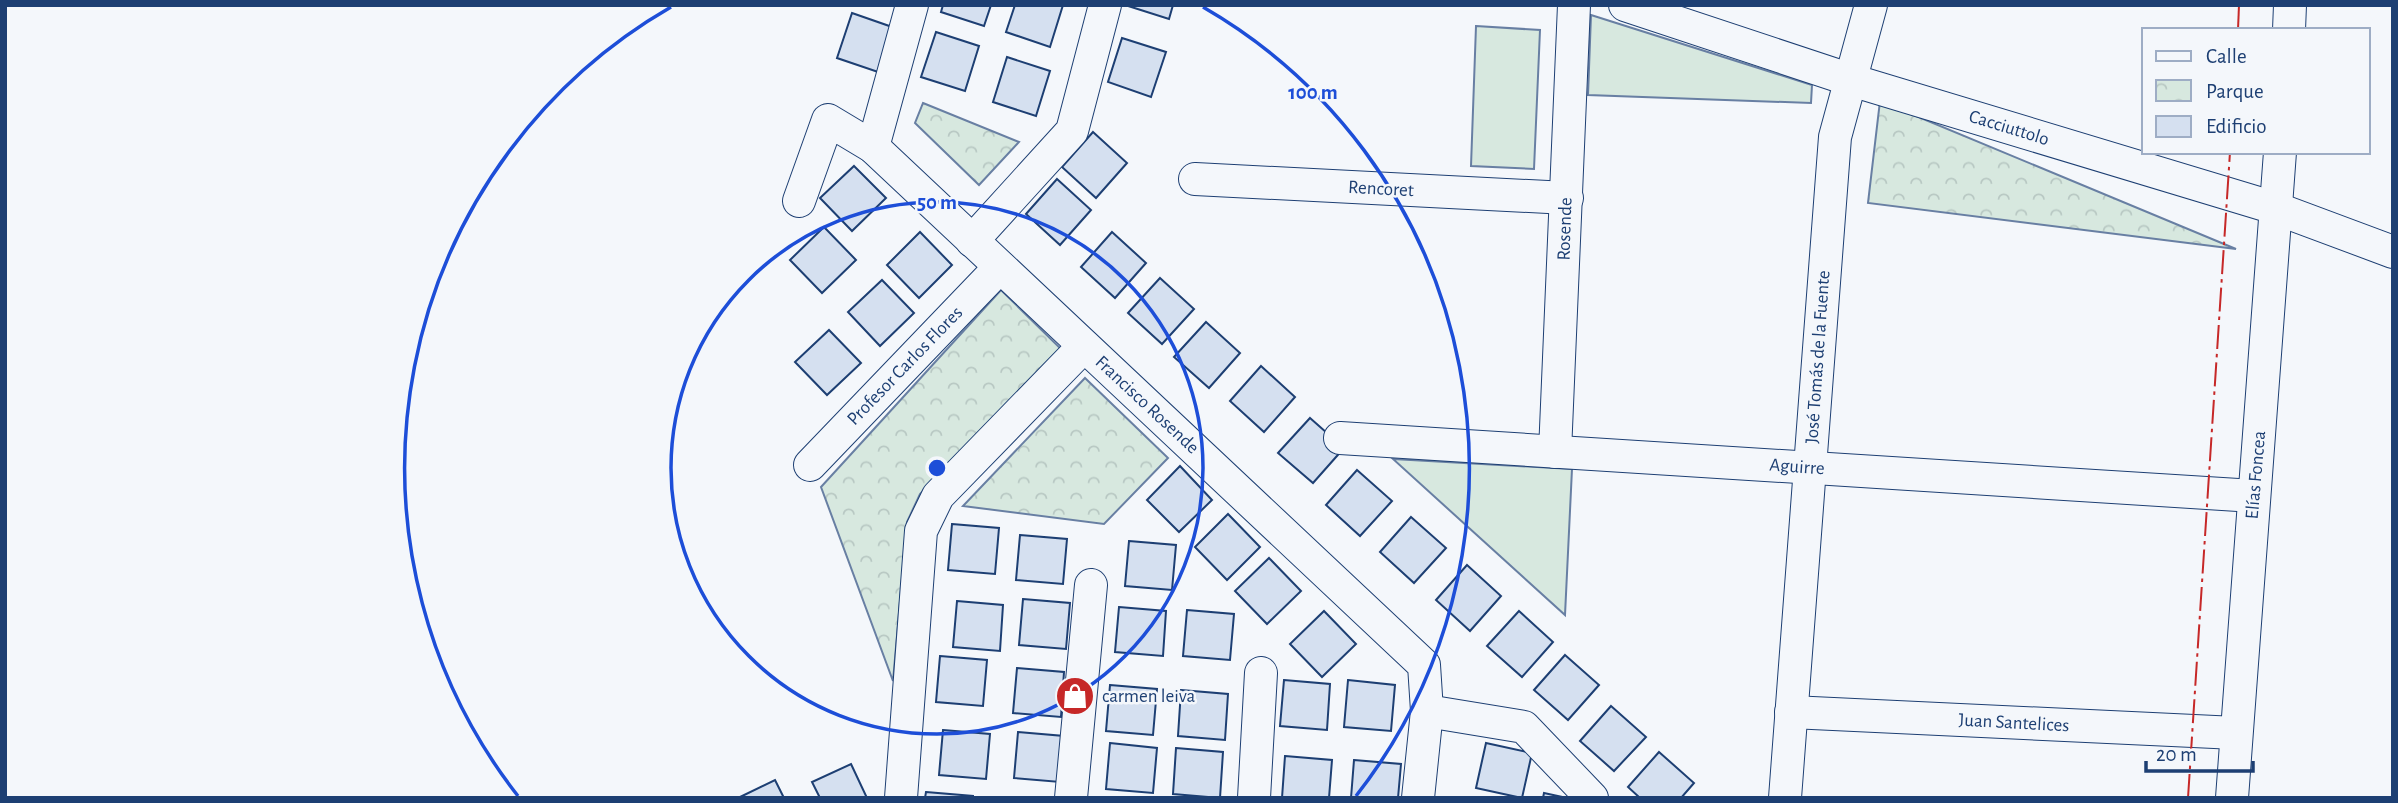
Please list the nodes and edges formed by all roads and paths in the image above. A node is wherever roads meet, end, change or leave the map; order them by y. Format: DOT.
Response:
graph roads {
  1 [pos="912,5"];
  2 [pos="1105,5"];
  3 [pos="1574,5"];
  4 [pos="1625,5"];
  5 [pos="1871,5"];
  6 [pos="2290,5"];
  7 [pos="2288,28"];
  8 [pos="1851,80"];
  9 [pos="873,147"];
  10 [pos="2280,154"];
  11 [pos="1195,179"];
  12 [pos="1567,198"];
  13 [pos="799,201"];
  14 [pos="2275,208"];
  15 [pos="972,241"];
  16 [pos="2393,252"];
  17 [pos="1000,267"];
  18 [pos="1084,346"];
  19 [pos="1340,438"];
  20 [pos="1555,452"];
  21 [pos="810,465"];
  22 [pos="1810,467"];
  23 [pos="2254,496"];
  24 [pos="1091,585"];
  25 [pos="1261,673"];
  26 [pos="1427,711"];
  27 [pos="1791,712"];
  28 [pos="2236,733"];
  29 [pos="901,798"];
  30 [pos="1071,798"];
  31 [pos="1254,798"];
  32 [pos="1418,798"];
  33 [pos="1592,798"];
  34 [pos="1784,798"];
  35 [pos="2232,798"];
  1 -- 9 [label="street"];
  2 -- 15 [label="street"];
  3 -- 12 [label="street, Rosende"];
  4 -- 8 [label="street, Cacciuttolo"];
  5 -- 8 [label="street, José Tomás de la Fuente"];
  6 -- 7 [label="street"];
  8 -- 14 [label="street, Cacciuttolo"];
  8 -- 22 [label="street, José Tomás de la Fuente"];
  9 -- 13 [label="street, Francisco Rosende"];
  9 -- 15 [label="street, Francisco Rosende"];
  10 -- 14 [label="street, Elías Foncea"];
  11 -- 12 [label="street, Rencoret"];
  12 -- 20 [label="street, Rosende"];
  14 -- 16 [label="street, Cacciuttolo"];
  14 -- 23 [label="street, Elías Foncea"];
  15 -- 17 [label="street, Francisco Rosende"];
  17 -- 18 [label="street, Francisco Rosende"];
  17 -- 21 [label="street, Profesor Carlos Flores"];
  18 -- 26 [label="street, Francisco Rosende"];
  18 -- 29 [label="street"];
  19 -- 20 [label="street, Aguirre"];
  20 -- 22 [label="street, Aguirre"];
  22 -- 23 [label="street, Aguirre"];
  22 -- 27 [label="street, José Tomás de la Fuente"];
  23 -- 28 [label="street, Elías Foncea"];
  24 -- 30 [label="street"];
  25 -- 31 [label="street"];
  26 -- 32 [label="street, Francisco Rosende"];
  26 -- 33 [label="street"];
  27 -- 28 [label="street, Juan Santelices"];
  27 -- 34 [label="street, José Tomás de la Fuente"];
  28 -- 35 [label="street, Elías Foncea"];
}
